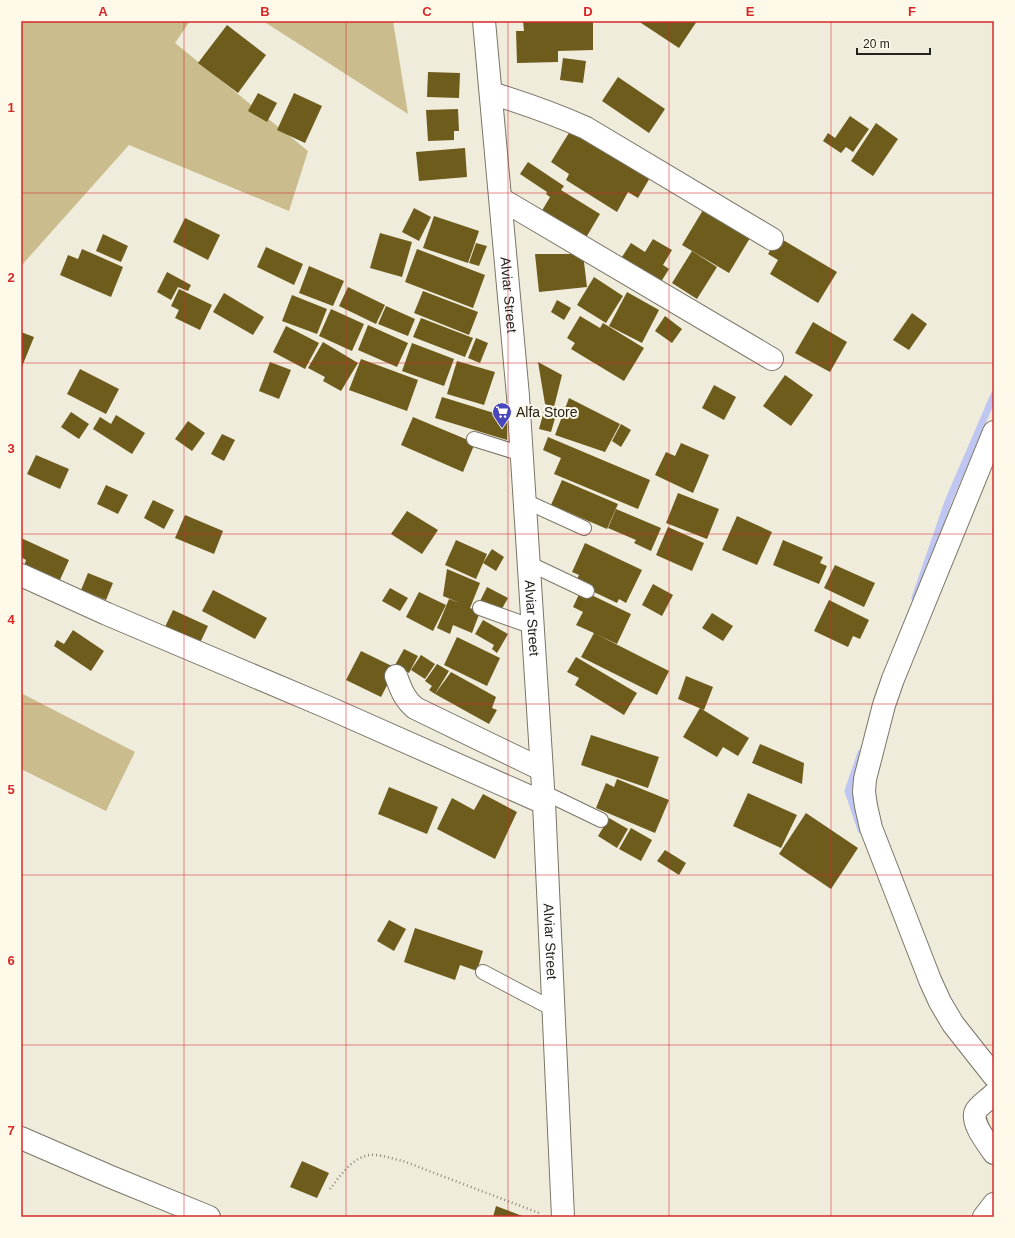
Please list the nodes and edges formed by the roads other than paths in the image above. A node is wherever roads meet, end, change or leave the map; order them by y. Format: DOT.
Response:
graph roads {
  1 [pos="484,21"];
  2 [pos="491,93"];
  3 [pos="501,199"];
  4 [pos="772,239"];
  5 [pos="772,359"];
  6 [pos="994,432"];
  7 [pos="474,439"];
  8 [pos="522,454"];
  9 [pos="525,501"];
  10 [pos="584,528"];
  11 [pos="528,563"];
  12 [pos="21,575"];
  13 [pos="587,591"];
  14 [pos="480,608"];
  15 [pos="533,627"];
  16 [pos="396,676"];
  17 [pos="542,769"];
  18 [pos="543,797"];
  19 [pos="601,820"];
  20 [pos="483,972"];
  21 [pos="553,1009"];
  22 [pos="994,1076"];
  23 [pos="994,1094"];
  24 [pos="21,1138"];
  25 [pos="994,1153"];
  26 [pos="994,1204"];
  27 [pos="552,1216"];
  28 [pos="209,1217"];
  29 [pos="984,1217"];
  1 -- 2 [label="street, Alviar Street"];
  2 -- 3 [label="street, Alviar Street"];
  2 -- 4 [label="street"];
  3 -- 5 [label="street"];
  3 -- 8 [label="street, Alviar Street"];
  6 -- 22 [label="street"];
  7 -- 8 [label="lane"];
  8 -- 9 [label="street, Alviar Street"];
  9 -- 10 [label="lane"];
  9 -- 11 [label="street, Alviar Street"];
  11 -- 13 [label="lane"];
  11 -- 15 [label="street, Alviar Street"];
  12 -- 18 [label="street"];
  14 -- 15 [label="lane"];
  15 -- 17 [label="street, Alviar Street"];
  16 -- 17 [label="street"];
  17 -- 18 [label="street, Alviar Street"];
  18 -- 19 [label="lane"];
  18 -- 21 [label="street, Alviar Street"];
  20 -- 21 [label="lane"];
  21 -- 27 [label="street, Alviar Street"];
  23 -- 25 [label="street"];
  24 -- 28 [label="street"];
  26 -- 29 [label="street"];
}
